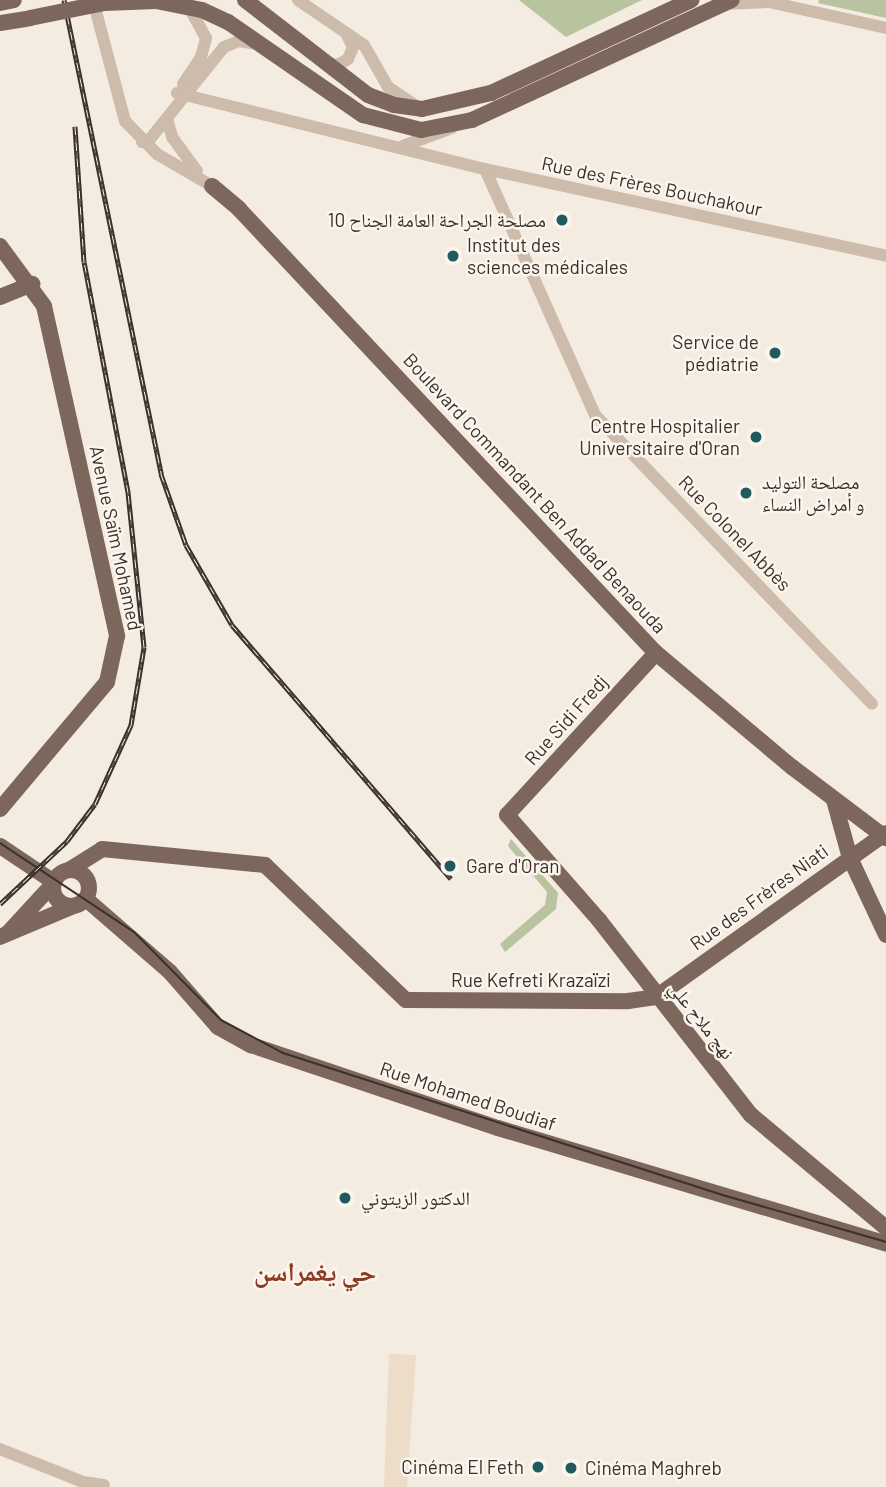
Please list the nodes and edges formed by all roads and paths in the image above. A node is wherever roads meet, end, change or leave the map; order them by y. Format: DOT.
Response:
graph roads {
  1 [pos="14,0"];
  2 [pos="245,0"];
  3 [pos="298,0"];
  4 [pos="691,0"];
  5 [pos="782,0"];
  6 [pos="99,2"];
  7 [pos="727,2"];
  8 [pos="0,3"];
  9 [pos="188,5"];
  10 [pos="795,7"];
  11 [pos="0,23"];
  12 [pos="886,28"];
  13 [pos="344,32"];
  14 [pos="269,50"];
  15 [pos="324,62"];
  16 [pos="179,98"];
  17 [pos="422,109"];
  18 [pos="167,119"];
  19 [pos="457,125"];
  20 [pos="146,139"];
  21 [pos="400,147"];
  22 [pos="451,159"];
  23 [pos="485,169"];
  24 [pos="197,171"];
  25 [pos="504,173"];
  26 [pos="212,186"];
  27 [pos="497,195"];
  28 [pos="0,246"];
  29 [pos="886,256"];
  30 [pos="32,284"];
  31 [pos="0,297"];
  32 [pos="656,653"];
  33 [pos="872,704"];
  34 [pos="839,805"];
  35 [pos="0,809"];
  36 [pos="507,815"];
  37 [pos="885,836"];
  38 [pos="0,846"];
  39 [pos="92,855"];
  40 [pos="850,858"];
  41 [pos="69,870"];
  42 [pos="54,883"];
  43 [pos="88,893"];
  44 [pos="71,907"];
  45 [pos="886,935"];
  46 [pos="3,936"];
  47 [pos="656,997"];
  48 [pos="886,1228"];
  49 [pos="886,1244"];
  50 [pos="0,1449"];
  51 [pos="104,1485"];
  1 -- 8 [label="main road"];
  2 -- 15 [label="main road"];
  3 -- 13 [label="street"];
  4 -- 17 [label="main road"];
  5 -- 10 [label="street"];
  6 -- 9 [label="main road"];
  6 -- 11 [label="main road, bridge"];
  6 -- 20 [label="street, Boulevard Commandant Ben Addad Benaouda"];
  7 -- 10 [label="street"];
  7 -- 19 [label="main road"];
  9 -- 14 [label="main road"];
  9 -- 16 [label="street"];
  10 -- 12 [label="street"];
  13 -- 15 [label="street"];
  13 -- 17 [label="street"];
  14 -- 16 [label="street"];
  14 -- 19 [label="main road"];
  15 -- 17 [label="main road"];
  16 -- 18 [label="street"];
  16 -- 20 [label="street"];
  16 -- 21 [label="street"];
  18 -- 20 [label="street"];
  18 -- 24 [label="street"];
  19 -- 21 [label="street"];
  19 -- 22 [label="street"];
  20 -- 24 [label="street, Boulevard Commandant Ben Addad Benaouda"];
  20 -- 26 [label="street, Boulevard Commandant Ben Addad Benaouda"];
  21 -- 22 [label="street"];
  22 -- 23 [label="street, Rue des Frères Bouchakour"];
  23 -- 25 [label="street, Rue des Frères Bouchakour"];
  23 -- 27 [label="street, Rue Colonel Abbès"];
  24 -- 26 [label="street, Boulevard Commandant Ben Addad Benaouda"];
  25 -- 27 [label="street"];
  25 -- 29 [label="street, Rue des Frères Bouchakour"];
  26 -- 32 [label="main road, Boulevard Commandant Ben Addad Benaouda"];
  27 -- 33 [label="street, Rue Colonel Abbès"];
  28 -- 30 [label="main road, Avenue Saïm Mohamed"];
  30 -- 31 [label="main road"];
  30 -- 35 [label="main road, Avenue Saïm Mohamed"];
  32 -- 34 [label="main road, Boulevard Commandant Ben Addad Benaouda"];
  32 -- 36 [label="main road, Rue Sidi Fredj"];
  34 -- 37 [label="main road, Boulevard Commandant Ben Addad Benaouda"];
  34 -- 40 [label="main road"];
  36 -- 47 [label="main road, نهج ملاح علي"];
  37 -- 40 [label="main road, Rue des Frères Niati"];
  38 -- 42 [label="main road"];
  39 -- 41 [label="main road"];
  39 -- 43 [label="main road"];
  39 -- 47 [label="main road, Rue Kefreti Krazaïzi"];
  40 -- 45 [label="main road"];
  40 -- 47 [label="main road, Rue des Frères Niati"];
  41 -- 42 [label="main road"];
  41 -- 43 [label="main road"];
  42 -- 44 [label="main road"];
  42 -- 46 [label="main road"];
  43 -- 44 [label="main road"];
  43 -- 49 [label="main road, Rue Mohamed Boudiaf"];
  44 -- 46 [label="main road"];
  47 -- 48 [label="main road, نهج ملاح علي"];
  50 -- 51 [label="street"];
}
